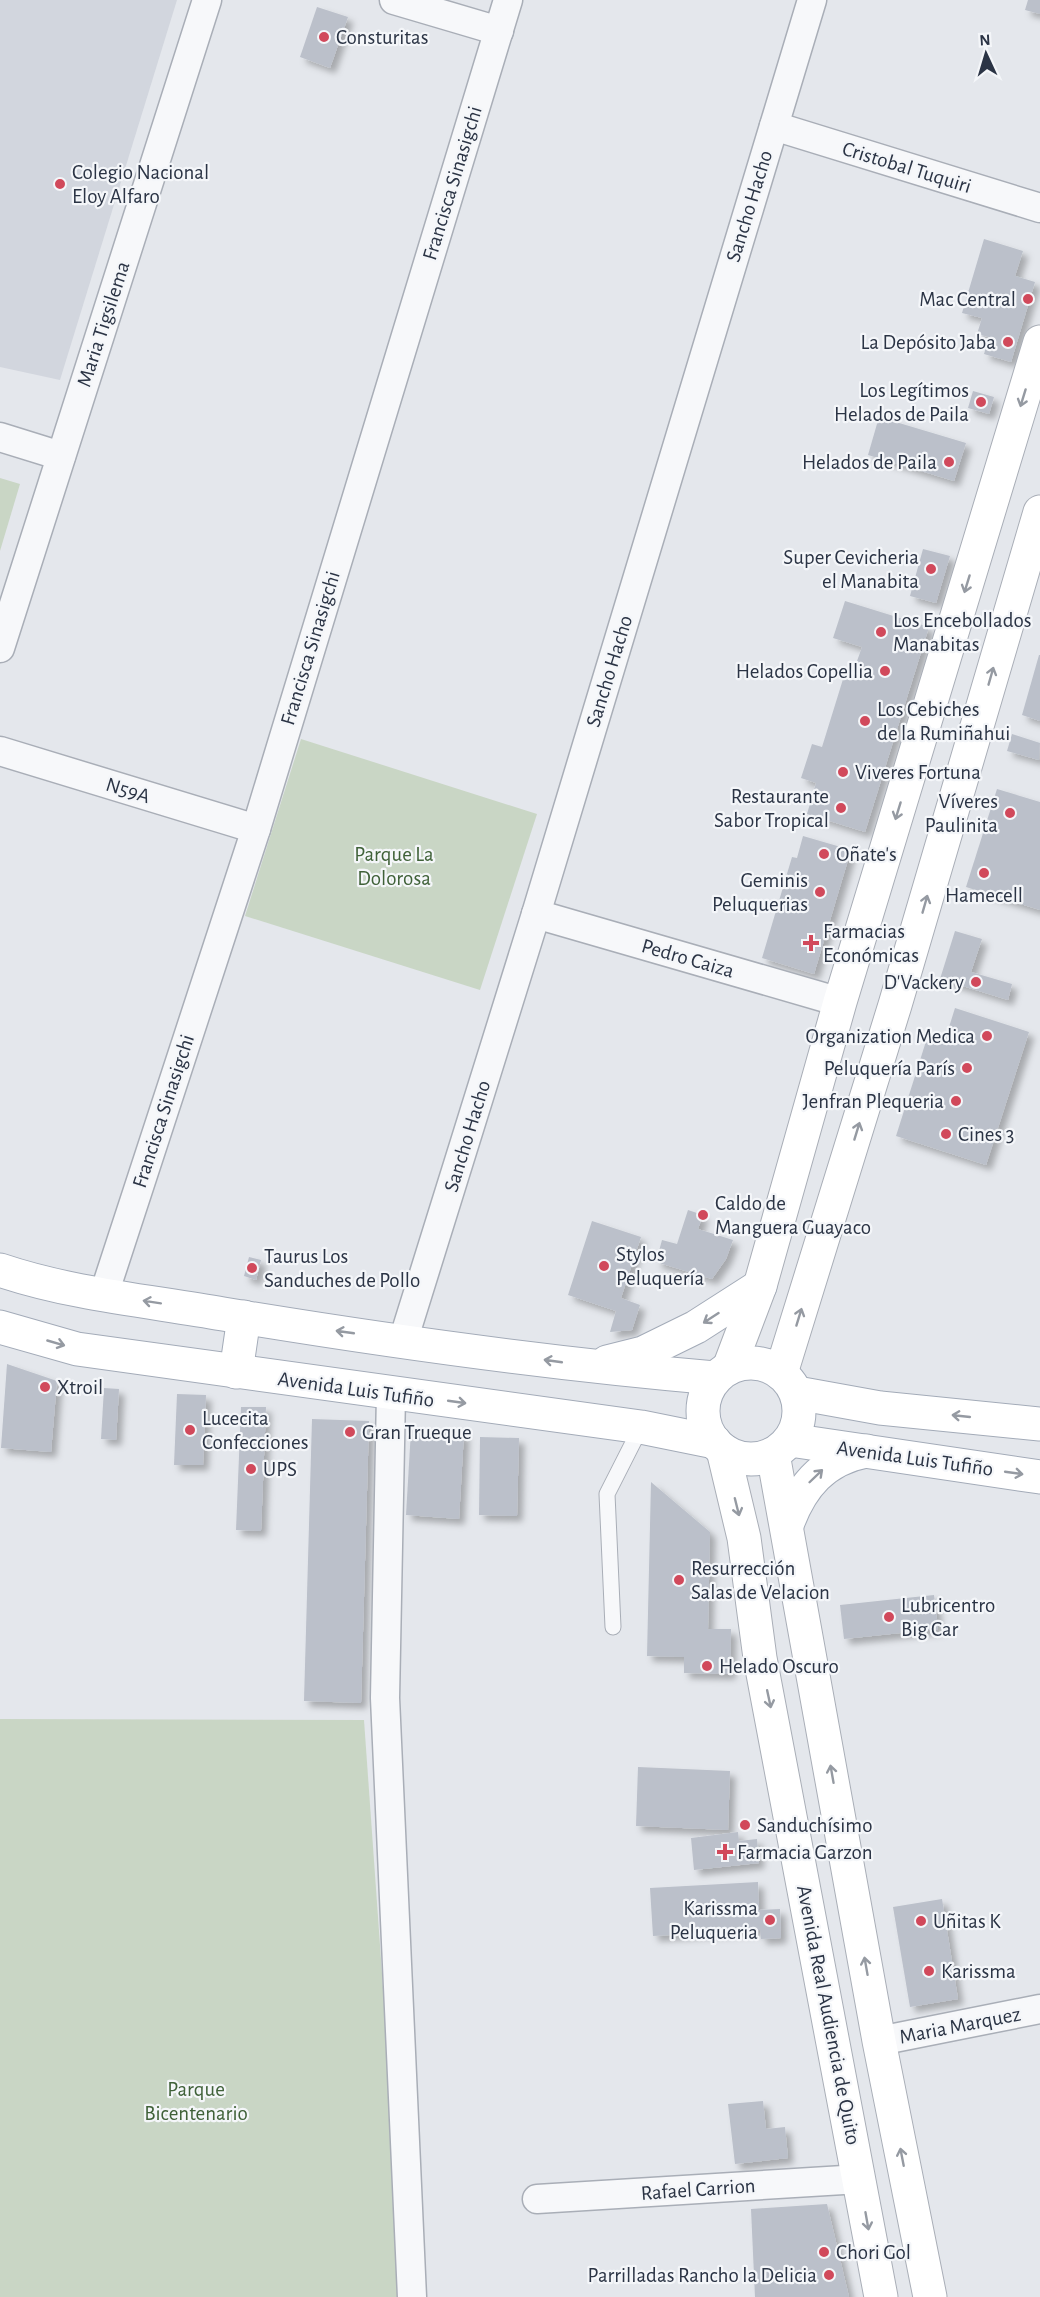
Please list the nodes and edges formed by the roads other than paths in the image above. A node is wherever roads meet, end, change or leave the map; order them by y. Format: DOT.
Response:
graph roads {
  1 [pos="207,0"];
  2 [pos="394,0"];
  3 [pos="508,0"];
  4 [pos="812,0"];
  5 [pos="499,31"];
  6 [pos="774,126"];
  7 [pos="1040,208"];
  8 [pos="1040,342"];
  9 [pos="0,437"];
  10 [pos="61,456"];
  11 [pos="1040,512"];
  12 [pos="1035,545"];
  13 [pos="0,648"];
  14 [pos="0,751"];
  15 [pos="256,829"];
  16 [pos="536,914"];
  17 [pos="840,1002"];
  18 [pos="0,1270"];
  19 [pos="760,1286"];
  20 [pos="104,1294"];
  21 [pos="244,1317"];
  22 [pos="0,1327"];
  23 [pos="403,1341"];
  24 [pos="590,1366"];
  25 [pos="236,1372"];
  26 [pos="722,1373"];
  27 [pos="789,1383"];
  28 [pos="391,1394"];
  29 [pos="1040,1424"];
  30 [pos="641,1427"];
  31 [pos="719,1446"];
  32 [pos="782,1447"];
  33 [pos="866,1451"];
  34 [pos="1040,1477"];
  35 [pos="787,1525"];
  36 [pos="613,1627"];
  37 [pos="1040,2009"];
  38 [pos="879,2041"];
  39 [pos="860,2179"];
  40 [pos="537,2199"];
  41 [pos="412,2297"];
  42 [pos="881,2297"];
  43 [pos="930,2297"];
  1 -- 10 [label="street, Maria Tigsilema"];
  2 -- 5 [label="street"];
  3 -- 5 [label="street, Francisca Sinasigchi"];
  4 -- 6 [label="street, Sancho Hacho"];
  5 -- 15 [label="street, Francisca Sinasigchi"];
  6 -- 7 [label="street, Cristobal Tuquiri"];
  6 -- 16 [label="street, Sancho Hacho"];
  8 -- 17 [label="main road, one-way"];
  9 -- 10 [label="street"];
  10 -- 13 [label="street, Maria Tigsilema"];
  11 -- 12 [label="main road"];
  27 -- 12 [label="main road, one-way"];
  14 -- 15 [label="street, N59A"];
  15 -- 20 [label="street, Francisca Sinasigchi"];
  16 -- 17 [label="street, Pedro Caiza"];
  16 -- 23 [label="street, Sancho Hacho"];
  17 -- 19 [label="main road"];
  18 -- 20 [label="main road"];
  19 -- 24 [label="main road, one-way"];
  19 -- 26 [label="main road"];
  21 -- 20 [label="main road, one-way"];
  23 -- 21 [label="main road, one-way"];
  21 -- 25 [label="main road"];
  22 -- 25 [label="main road, Avenida Luis Tufiño, one-way"];
  24 -- 23 [label="main road, one-way"];
  24 -- 26 [label="main road"];
  25 -- 28 [label="main road, Avenida Luis Tufiño"];
  26 -- 27 [label="main road"];
  26 -- 31 [label="main road"];
  29 -- 27 [label="main road, one-way"];
  27 -- 32 [label="main road"];
  28 -- 30 [label="main road, Avenida Luis Tufiño, one-way"];
  28 -- 41 [label="street"];
  30 -- 31 [label="main road, Avenida Luis Tufiño"];
  30 -- 36 [label="lane"];
  31 -- 32 [label="main road"];
  31 -- 39 [label="main road, Avenida Real Audiencia de Quito, one-way"];
  32 -- 33 [label="main road, Avenida Luis Tufiño"];
  32 -- 35 [label="main road"];
  33 -- 34 [label="main road, Avenida Luis Tufiño, one-way"];
  35 -- 33 [label="main road, one-way"];
  38 -- 35 [label="main road, one-way"];
  37 -- 38 [label="street, Maria Marquez"];
  43 -- 38 [label="main road, one-way"];
  39 -- 40 [label="street, Rafael Carrion"];
  39 -- 42 [label="main road, Avenida Real Audiencia de Quito, one-way"];
}
